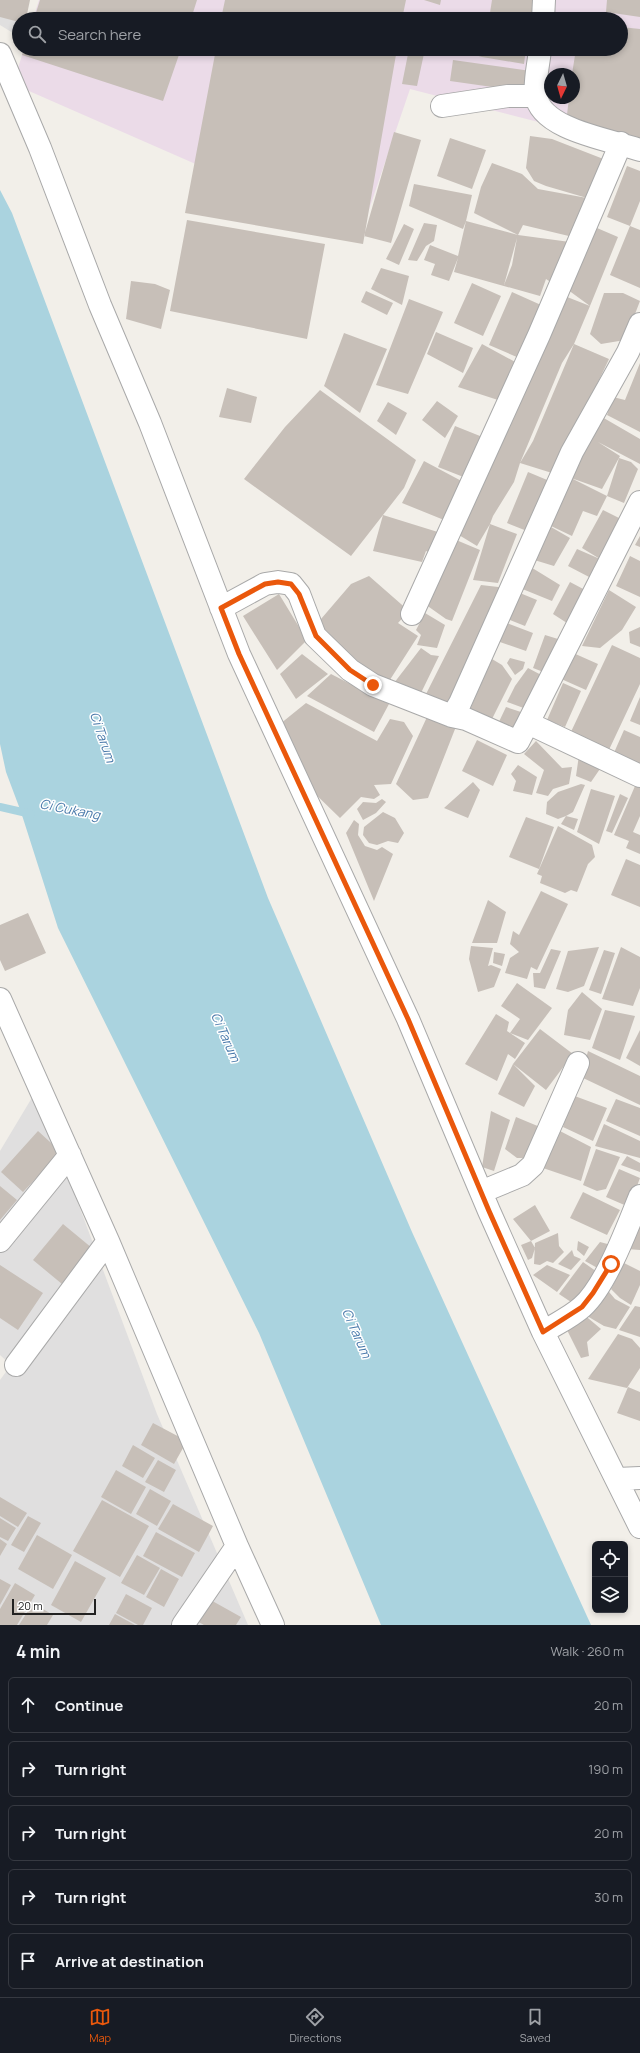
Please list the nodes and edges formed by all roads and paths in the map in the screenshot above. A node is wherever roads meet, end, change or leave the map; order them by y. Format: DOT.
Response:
graph roads {
  1 [pos="544,0"];
  2 [pos="543,12"];
  3 [pos="0,54"];
  4 [pos="539,56"];
  5 [pos="536,96"];
  6 [pos="442,106"];
  7 [pos="630,146"];
  8 [pos="640,324"];
  9 [pos="640,502"];
  10 [pos="221,608"];
  11 [pos="412,614"];
  12 [pos="452,716"];
  13 [pos="528,723"];
  14 [pos="640,776"];
  15 [pos="0,999"];
  16 [pos="578,1063"];
  17 [pos="70,1155"];
  18 [pos="481,1192"];
  19 [pos="640,1196"];
  20 [pos="0,1241"];
  21 [pos="108,1241"];
  22 [pos="543,1332"];
  23 [pos="16,1365"];
  24 [pos="640,1478"];
  25 [pos="617,1479"];
  26 [pos="640,1528"];
  27 [pos="237,1546"];
  28 [pos="183,1625"];
  29 [pos="274,1625"];
  1 -- 2 [label="street"];
  3 -- 10 [label="street"];
  4 -- 5 [label="street"];
  5 -- 6 [label="street"];
  5 -- 7 [label="street"];
  7 -- 11 [label="street"];
  8 -- 12 [label="street"];
  9 -- 13 [label="street"];
  10 -- 12 [label="street"];
  10 -- 18 [label="street"];
  12 -- 13 [label="street"];
  13 -- 14 [label="street"];
  15 -- 17 [label="street"];
  16 -- 18 [label="street"];
  17 -- 20 [label="street"];
  17 -- 21 [label="street"];
  18 -- 22 [label="street"];
  19 -- 22 [label="street"];
  21 -- 23 [label="street"];
  21 -- 27 [label="street"];
  22 -- 25 [label="street"];
  24 -- 25 [label="street"];
  25 -- 26 [label="street"];
  27 -- 28 [label="street"];
  27 -- 29 [label="street"];
}
